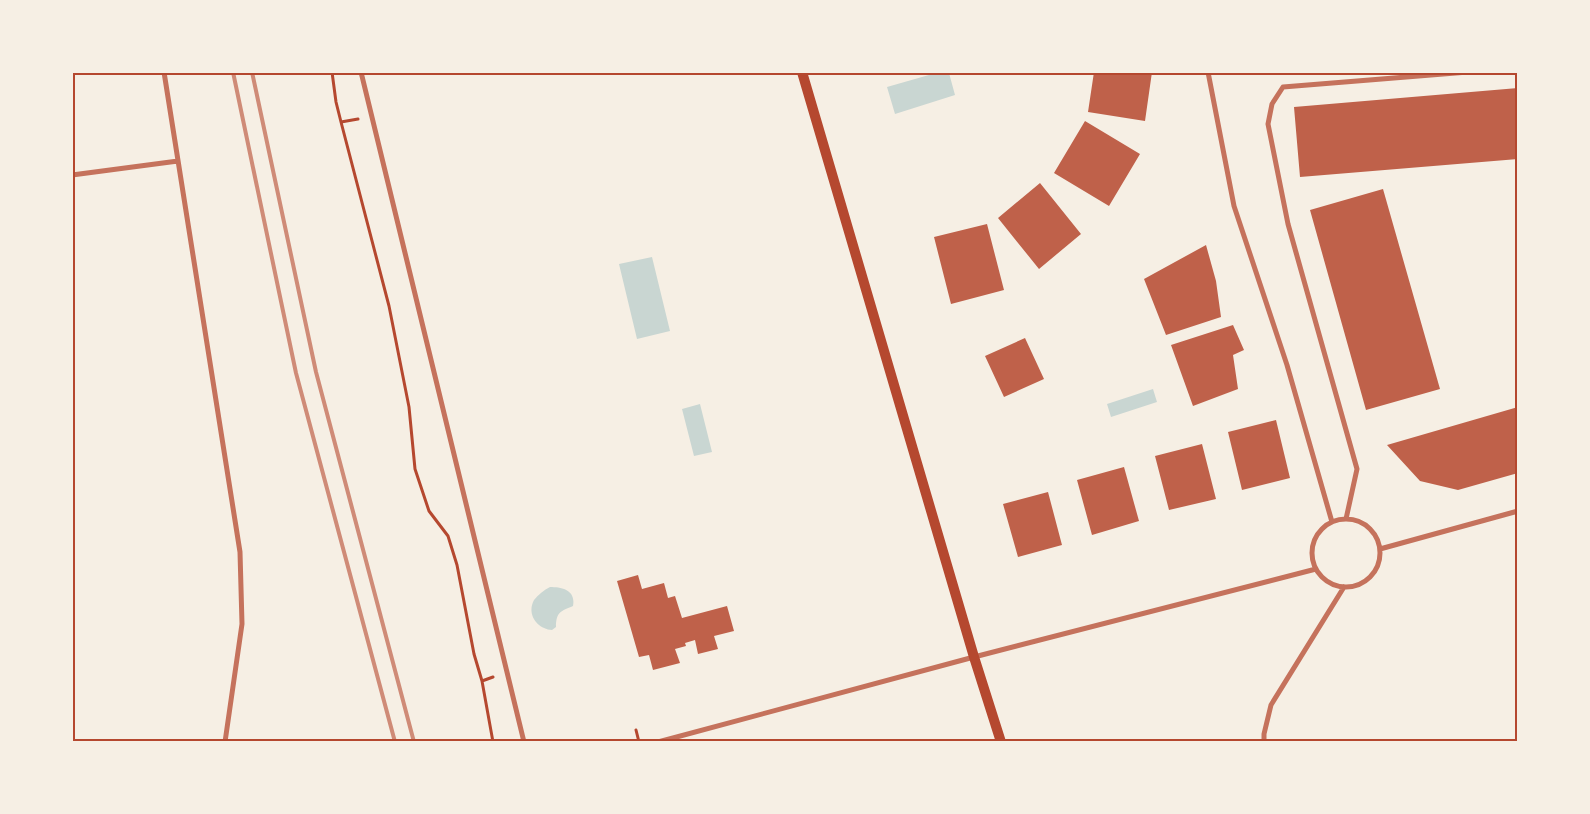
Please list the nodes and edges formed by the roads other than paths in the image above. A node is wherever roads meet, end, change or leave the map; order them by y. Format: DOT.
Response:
graph roads {
  1 [pos="164,72"];
  2 [pos="361,72"];
  3 [pos="802,72"];
  4 [pos="1208,72"];
  5 [pos="1468,72"];
  6 [pos="178,161"];
  7 [pos="72,175"];
  8 [pos="1518,510"];
  9 [pos="1346,519"];
  10 [pos="1332,522"];
  11 [pos="1380,548"];
  12 [pos="1316,569"];
  13 [pos="1344,586"];
  14 [pos="974,657"];
  15 [pos="225,742"];
  16 [pos="524,742"];
  17 [pos="658,742"];
  18 [pos="1001,742"];
  19 [pos="1264,742"];
  1 -- 6 [label="street"];
  2 -- 16 [label="street"];
  3 -- 14 [label="main road"];
  4 -- 10 [label="street"];
  5 -- 9 [label="street"];
  6 -- 7 [label="street"];
  6 -- 15 [label="street"];
  8 -- 11 [label="street"];
  9 -- 10 [label="street"];
  9 -- 11 [label="street"];
  10 -- 12 [label="street"];
  11 -- 13 [label="street"];
  12 -- 13 [label="street"];
  12 -- 14 [label="street"];
  13 -- 19 [label="street"];
  14 -- 17 [label="street"];
  14 -- 18 [label="main road"];
}
